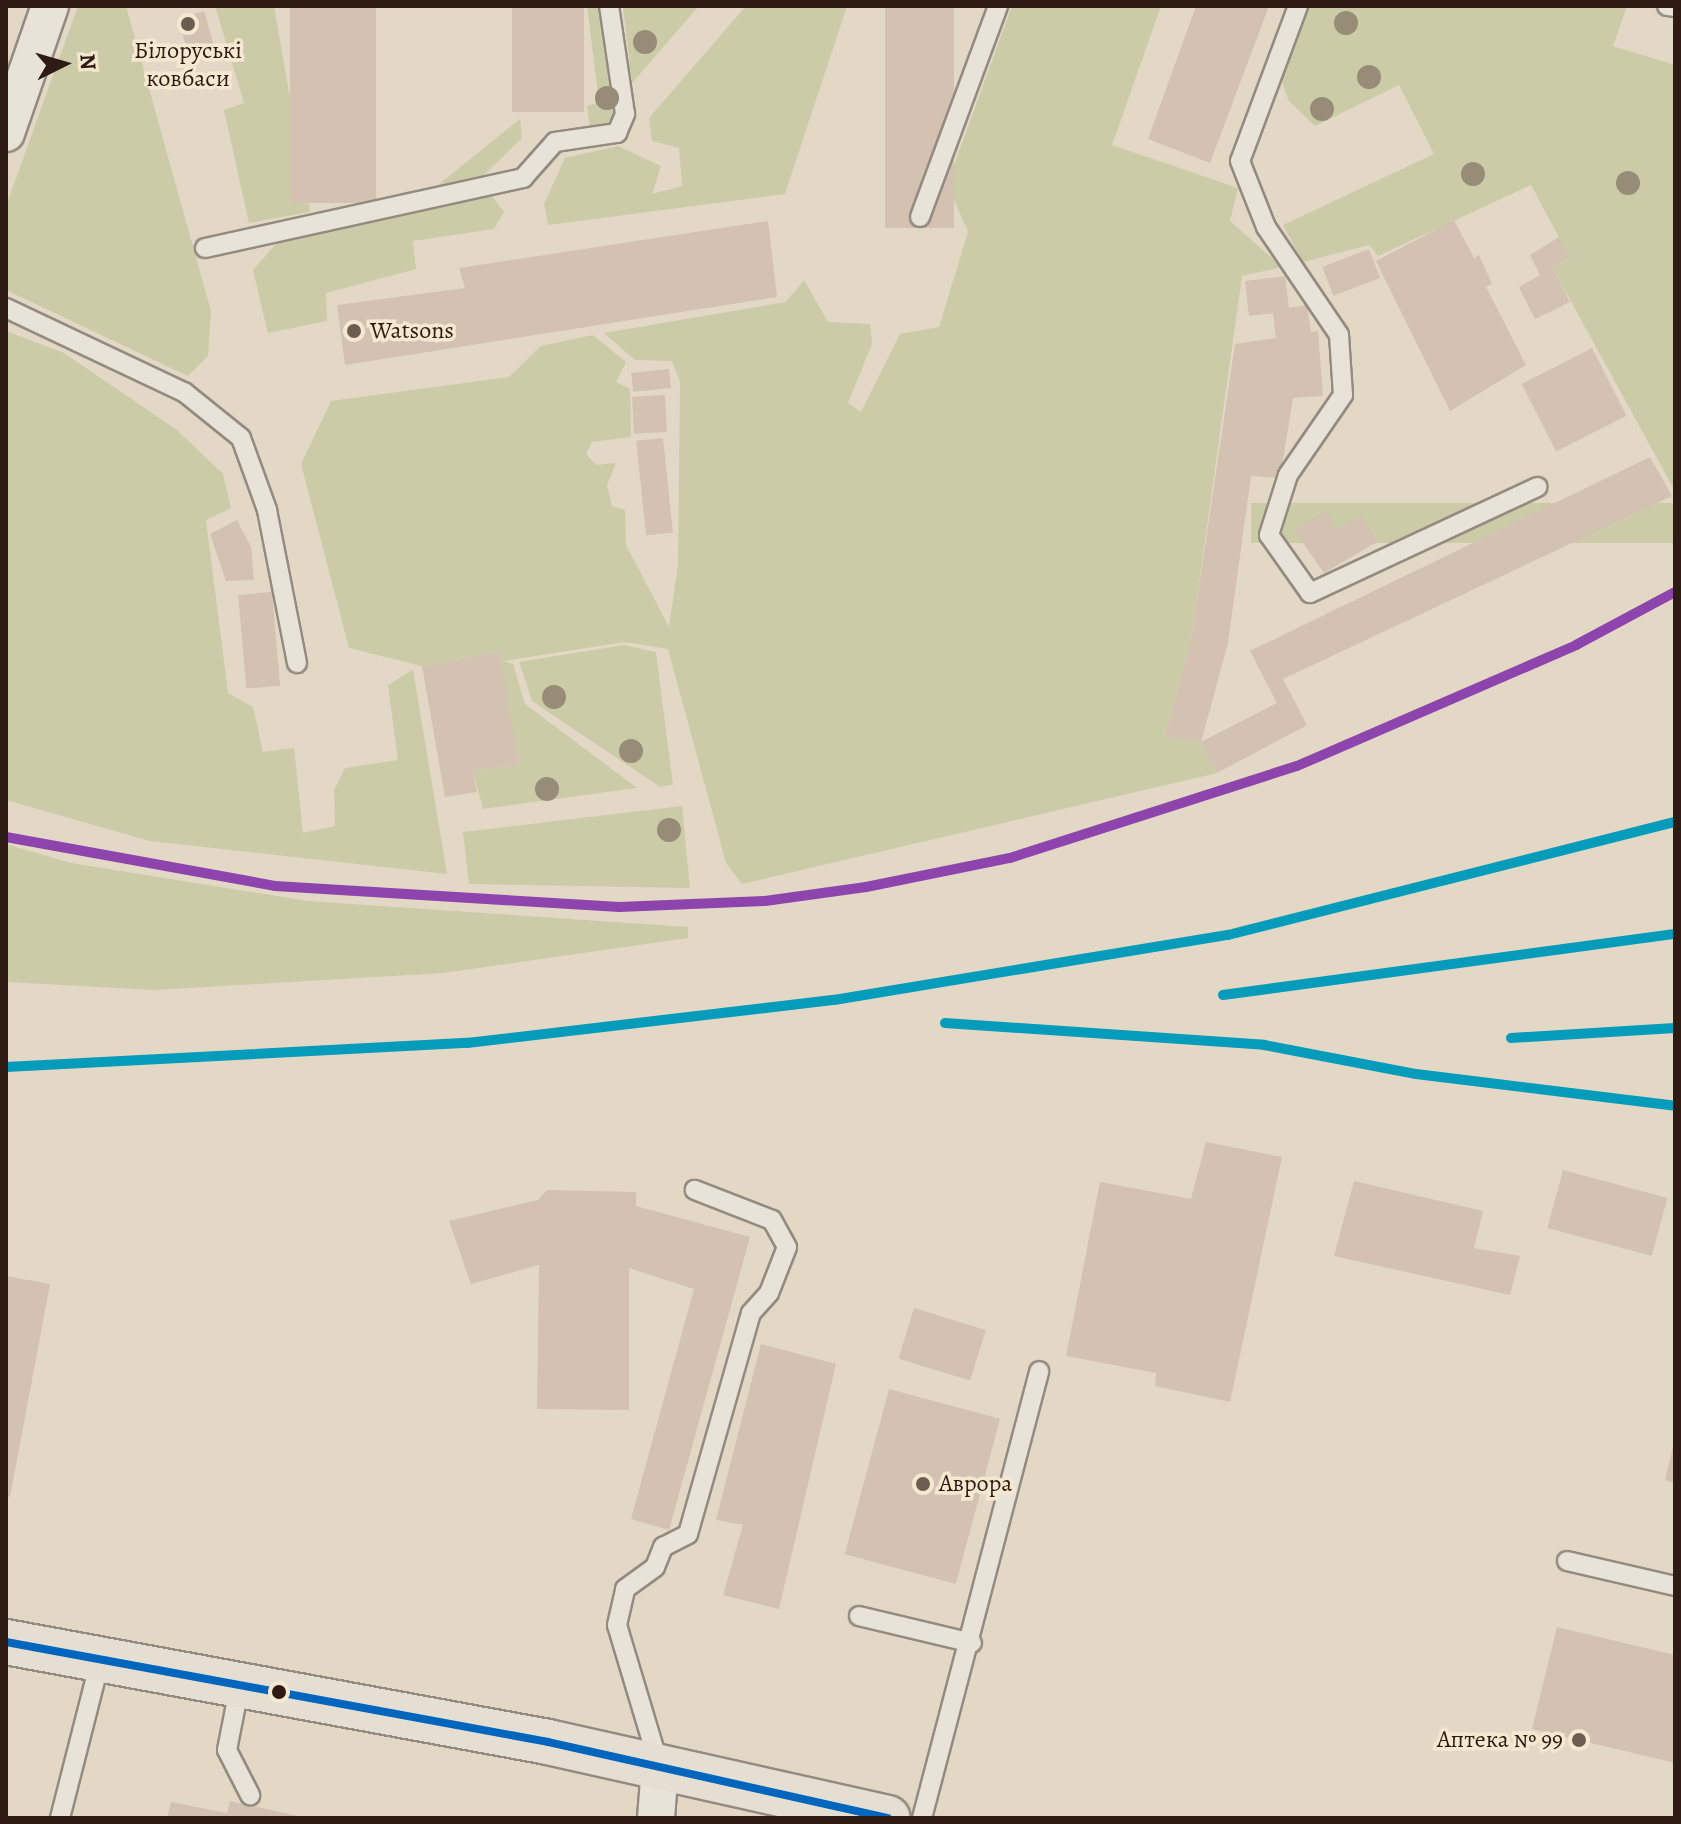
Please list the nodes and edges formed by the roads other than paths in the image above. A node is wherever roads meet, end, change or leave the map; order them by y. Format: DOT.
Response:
graph roads {
  1 [pos="50,6"];
  2 [pos="609,6"];
  3 [pos="998,6"];
  4 [pos="1298,6"];
  5 [pos="1667,6"];
  6 [pos="1675,7"];
  7 [pos="6,133"];
  8 [pos="920,217"];
  9 [pos="205,248"];
  10 [pos="6,308"];
  11 [pos="1537,487"];
  12 [pos="297,663"];
  13 [pos="695,1190"];
  14 [pos="1039,1371"];
  15 [pos="1567,1561"];
  16 [pos="1675,1586"];
  17 [pos="859,1616"];
  18 [pos="6,1642"];
  19 [pos="972,1643"];
  20 [pos="100,1661"];
  21 [pos="239,1689"];
  22 [pos="660,1767"];
  23 [pos="250,1795"];
  24 [pos="60,1818"];
  25 [pos="656,1818"];
  26 [pos="888,1818"];
  27 [pos="922,1818"];
  1 -- 7 [label="street"];
  2 -- 9 [label="lane"];
  3 -- 8 [label="lane"];
  4 -- 11 [label="lane"];
  5 -- 6 [label="lane"];
  10 -- 12 [label="lane"];
  13 -- 22 [label="lane"];
  14 -- 19 [label="lane"];
  15 -- 16 [label="lane"];
  17 -- 19 [label="lane"];
  18 -- 20 [label="main road"];
  19 -- 27 [label="lane"];
  20 -- 21 [label="main road"];
  20 -- 24 [label="lane"];
  21 -- 22 [label="main road"];
  21 -- 23 [label="lane"];
  22 -- 25 [label="street"];
  22 -- 26 [label="main road"];
}
